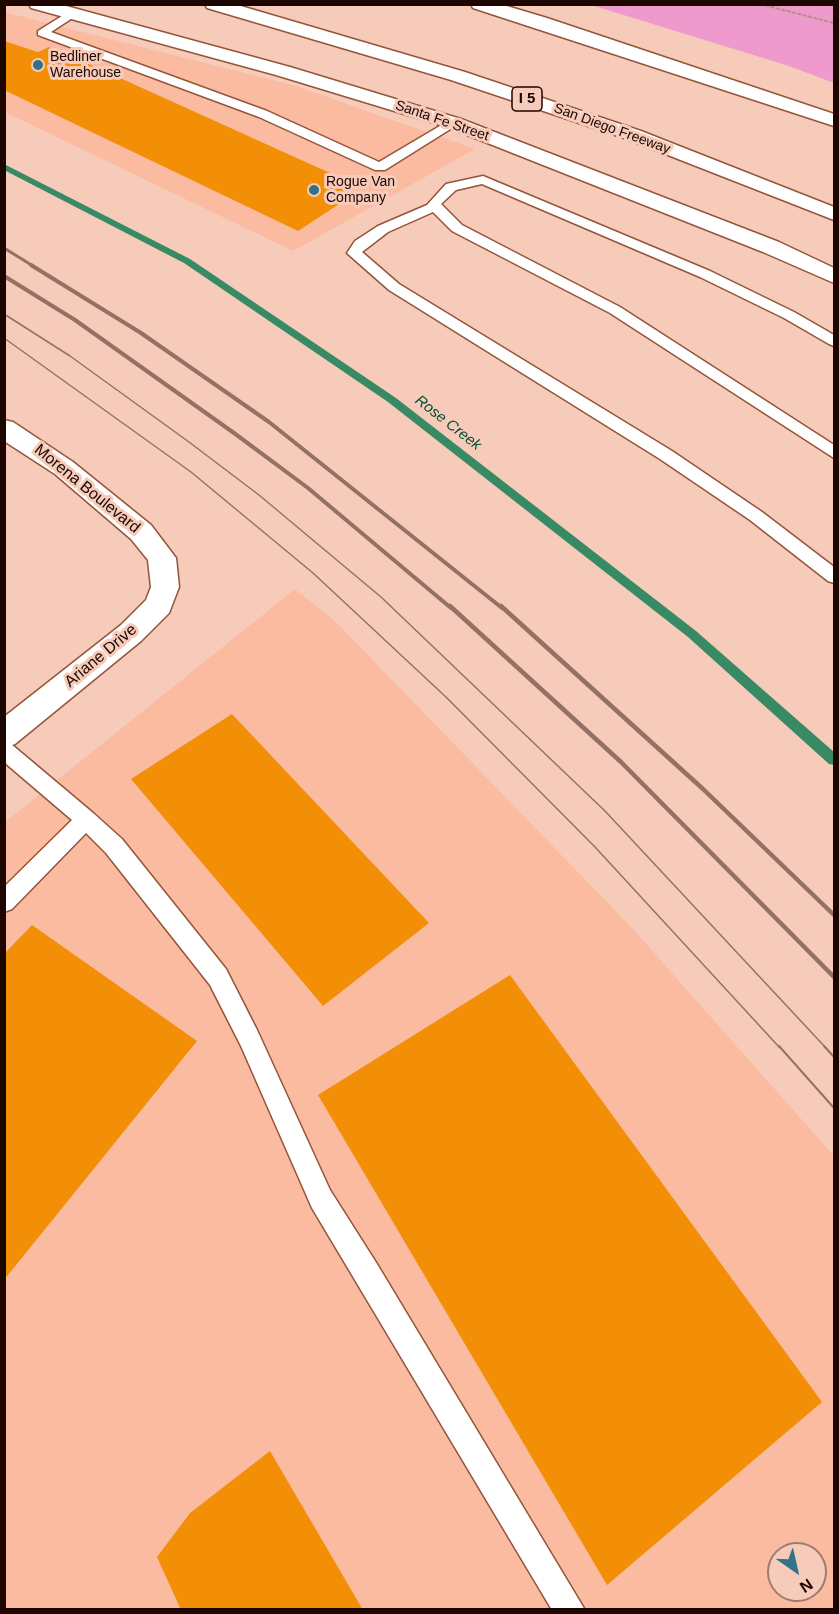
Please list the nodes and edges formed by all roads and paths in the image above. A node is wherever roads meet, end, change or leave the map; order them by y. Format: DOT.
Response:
graph roads {
  1 [pos="37,4"];
  2 [pos="213,4"];
  3 [pos="479,4"];
  4 [pos="760,4"];
  5 [pos="74,13"];
  6 [pos="834,23"];
  7 [pos="834,120"];
  8 [pos="454,123"];
  9 [pos="435,206"];
  10 [pos="834,214"];
  11 [pos="834,276"];
  12 [pos="834,341"];
  13 [pos="4,428"];
  14 [pos="834,452"];
  15 [pos="162,558"];
  16 [pos="834,576"];
  17 [pos="4,735"];
  18 [pos="4,750"];
  19 [pos="86,819"];
  20 [pos="4,902"];
  21 [pos="570,1610"];
  1 -- 5 [label="main road, Santa Fe Street"];
  2 -- 10 [label="main road, San Diego Freeway / I 5"];
  3 -- 7 [label="main road"];
  4 -- 6 [label="path"];
  5 -- 8 [label="main road, Santa Fe Street"];
  5 -- 8 [label="lane"];
  8 -- 11 [label="main road, Santa Fe Street"];
  9 -- 12 [label="lane"];
  9 -- 14 [label="lane"];
  9 -- 16 [label="lane"];
  13 -- 15 [label="main road, Morena Boulevard"];
  15 -- 17 [label="main road, Ariane Drive"];
  18 -- 19 [label="lane"];
  19 -- 20 [label="lane"];
  19 -- 21 [label="lane"];
}
